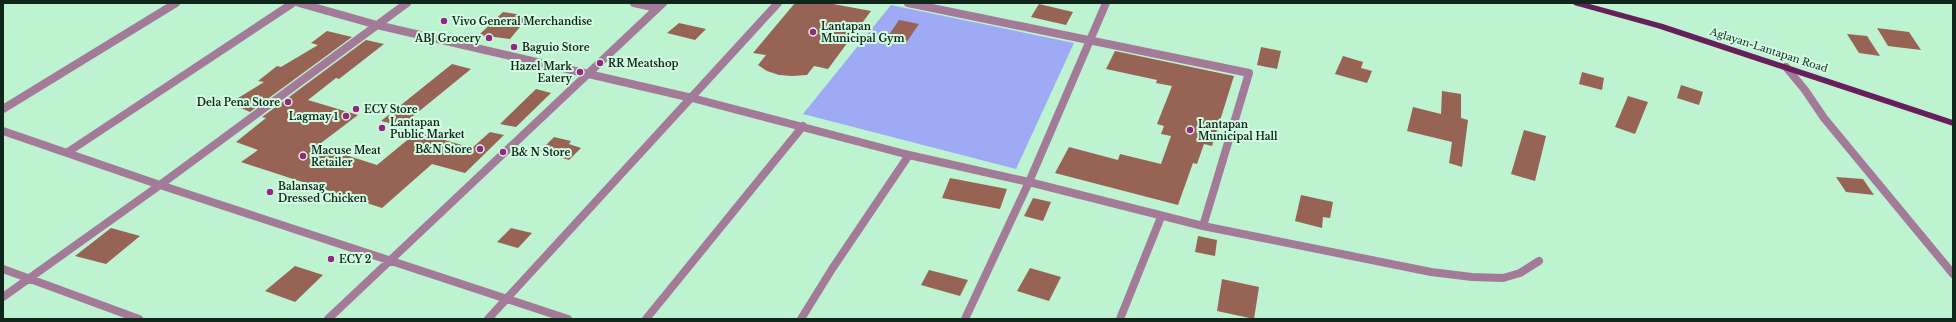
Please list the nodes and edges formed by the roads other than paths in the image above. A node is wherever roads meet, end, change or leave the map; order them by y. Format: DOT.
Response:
graph roads {
  1 [pos="176,3"];
  2 [pos="293,3"];
  3 [pos="299,3"];
  4 [pos="408,3"];
  5 [pos="634,3"];
  6 [pos="778,3"];
  7 [pos="908,3"];
  8 [pos="1106,3"];
  9 [pos="1577,3"];
  10 [pos="660,6"];
  11 [pos="378,25"];
  12 [pos="1088,41"];
  13 [pos="1786,67"];
  14 [pos="588,73"];
  15 [pos="692,98"];
  16 [pos="3,109"];
  17 [pos="1953,123"];
  18 [pos="803,126"];
  19 [pos="3,131"];
  20 [pos="68,152"];
  21 [pos="910,155"];
  22 [pos="1029,182"];
  23 [pos="160,185"];
  24 [pos="1161,217"];
  25 [pos="1203,226"];
  26 [pos="391,259"];
  27 [pos="1539,261"];
  28 [pos="3,269"];
  29 [pos="1953,274"];
  30 [pos="28,279"];
  31 [pos="3,297"];
  32 [pos="507,298"];
  33 [pos="139,319"];
  34 [pos="328,319"];
  35 [pos="488,319"];
  36 [pos="568,319"];
  37 [pos="646,319"];
  38 [pos="801,319"];
  39 [pos="965,319"];
  40 [pos="1120,319"];
  1 -- 16 [label="street"];
  2 -- 20 [label="street"];
  3 -- 11 [label="street"];
  4 -- 11 [label="street"];
  5 -- 10 [label="street"];
  6 -- 15 [label="street"];
  7 -- 12 [label="street"];
  8 -- 12 [label="street"];
  9 -- 13 [label="main road, Aglayan-Lantapan Road"];
  10 -- 14 [label="street"];
  11 -- 14 [label="street"];
  11 -- 23 [label="street"];
  12 -- 22 [label="street"];
  12 -- 25 [label="street"];
  13 -- 17 [label="main road, Aglayan-Lantapan Road"];
  13 -- 29 [label="street"];
  14 -- 15 [label="street"];
  14 -- 26 [label="street"];
  15 -- 18 [label="street"];
  15 -- 32 [label="street"];
  18 -- 21 [label="street"];
  18 -- 37 [label="street"];
  19 -- 20 [label="street"];
  20 -- 23 [label="street"];
  21 -- 22 [label="street"];
  21 -- 38 [label="street"];
  22 -- 24 [label="street"];
  22 -- 39 [label="street"];
  23 -- 26 [label="street"];
  23 -- 30 [label="street"];
  24 -- 25 [label="street"];
  24 -- 40 [label="street"];
  25 -- 27 [label="street"];
  26 -- 32 [label="street"];
  26 -- 34 [label="street"];
  28 -- 30 [label="street"];
  30 -- 31 [label="street"];
  30 -- 33 [label="street"];
  32 -- 35 [label="street"];
  32 -- 36 [label="street"];
}
